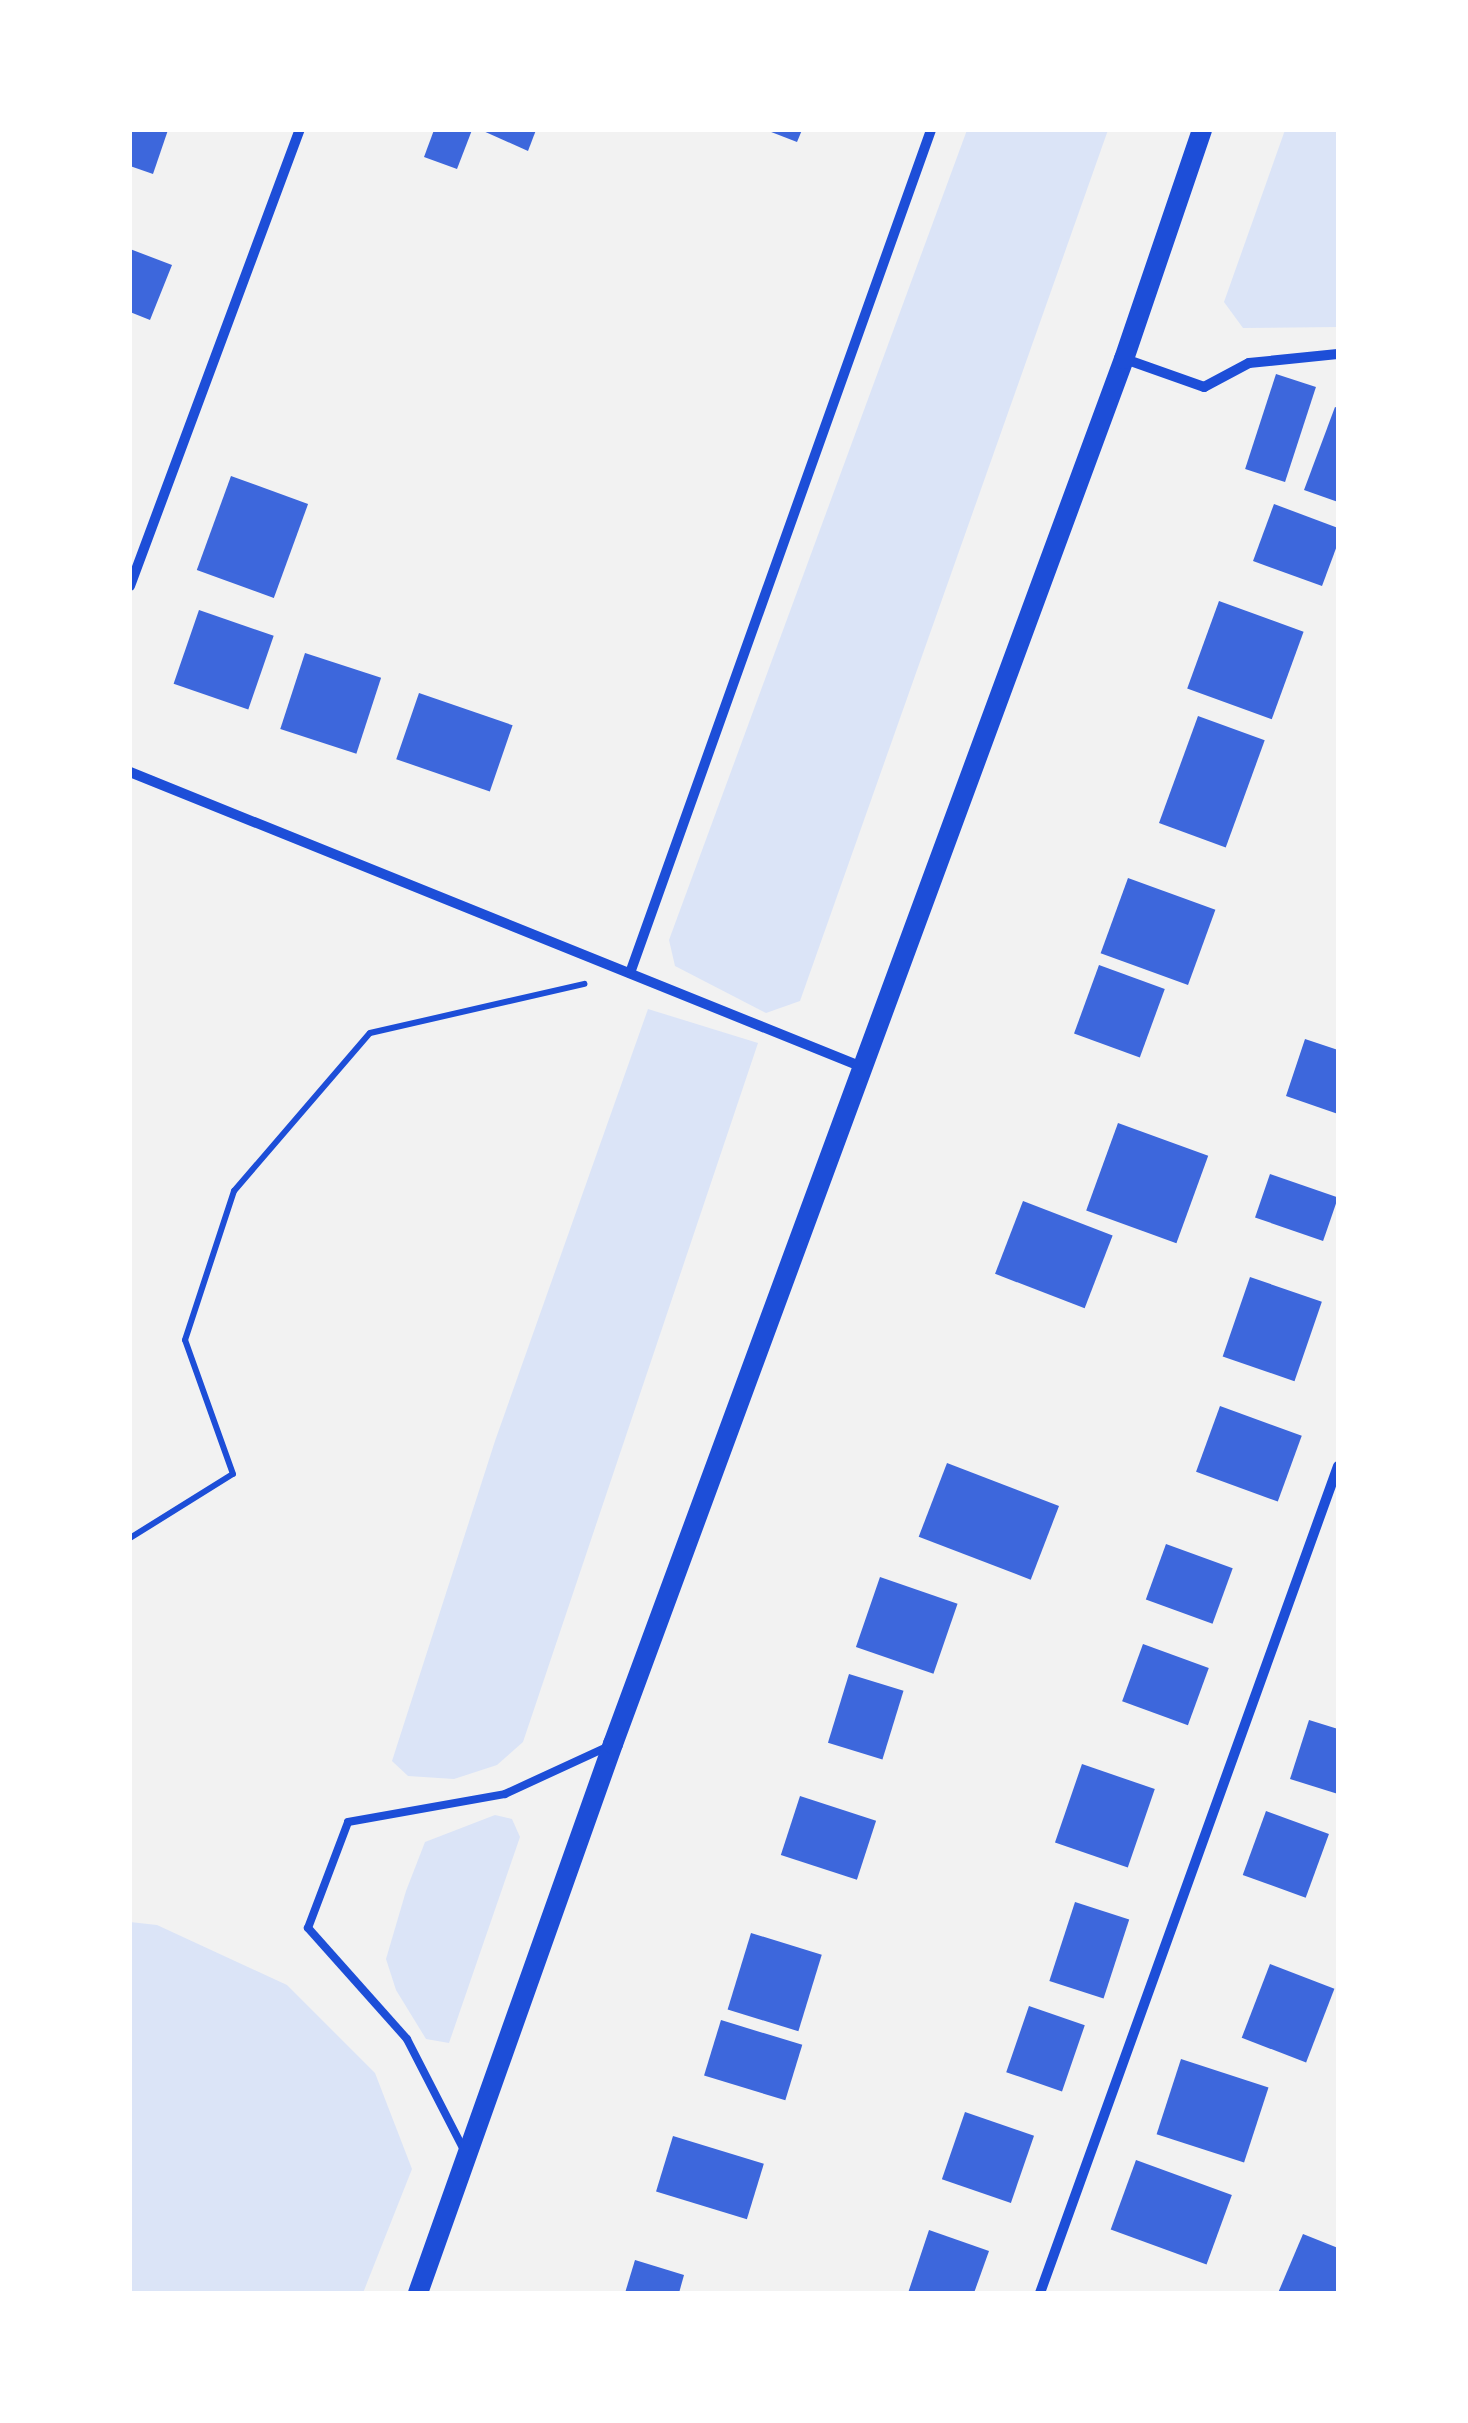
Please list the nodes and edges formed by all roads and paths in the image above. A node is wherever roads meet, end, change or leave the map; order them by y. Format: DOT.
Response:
graph roads {
  1 [pos="300,130"];
  2 [pos="932,130"];
  3 [pos="1202,130"];
  4 [pos="1338,354"];
  5 [pos="1124,359"];
  6 [pos="130,586"];
  7 [pos="130,772"];
  8 [pos="630,974"];
  9 [pos="864,1068"];
  10 [pos="1338,1466"];
  11 [pos="130,1538"];
  12 [pos="613,1744"];
  13 [pos="466,2154"];
  14 [pos="418,2293"];
  15 [pos="1040,2293"];
  1 -- 6 [label="street"];
  2 -- 8 [label="street"];
  3 -- 5 [label="main road"];
  4 -- 5 [label="street"];
  5 -- 9 [label="main road"];
  7 -- 8 [label="street"];
  8 -- 9 [label="street"];
  8 -- 11 [label="path"];
  9 -- 12 [label="main road"];
  10 -- 15 [label="street"];
  12 -- 13 [label="main road"];
  12 -- 13 [label="lane"];
  13 -- 14 [label="main road"];
}
